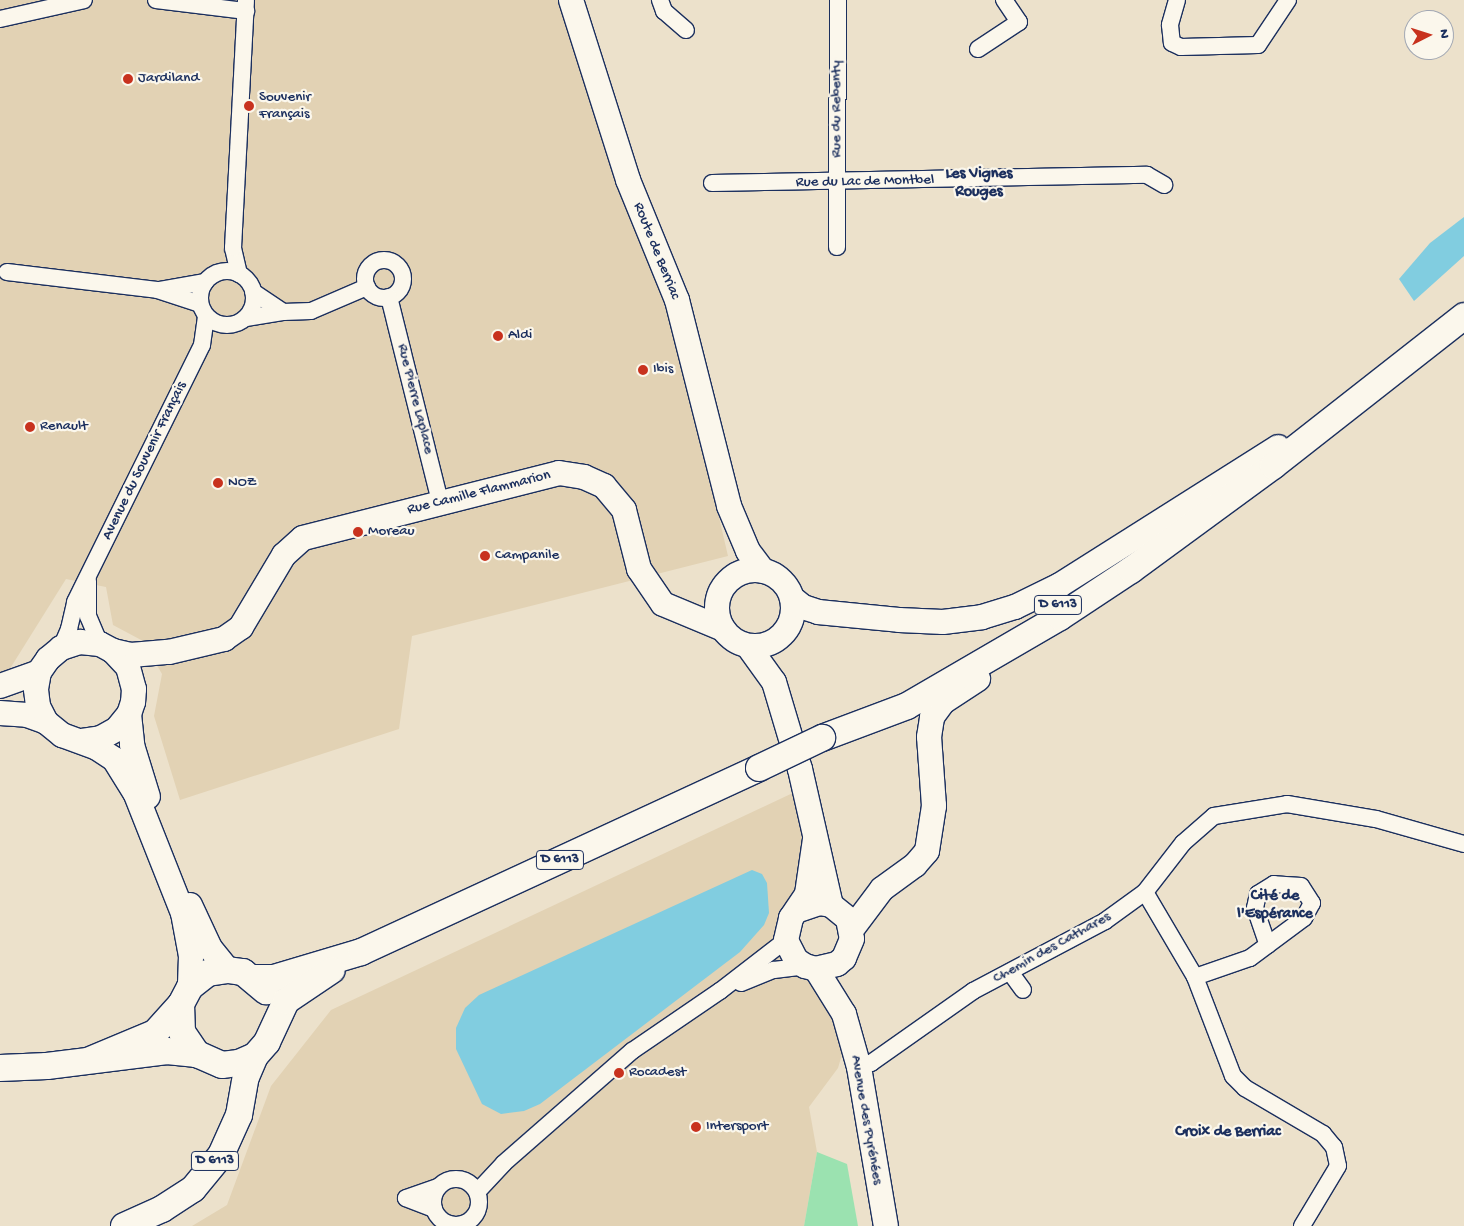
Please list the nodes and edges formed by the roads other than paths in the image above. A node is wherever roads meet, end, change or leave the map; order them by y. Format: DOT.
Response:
graph roads {
  1 [pos="84,0"];
  2 [pos="156,0"];
  3 [pos="571,0"];
  4 [pos="660,0"];
  5 [pos="838,0"];
  6 [pos="1004,0"];
  7 [pos="1178,0"];
  8 [pos="1288,0"];
  9 [pos="49,3"];
  10 [pos="246,6"];
  11 [pos="0,19"];
  12 [pos="686,30"];
  13 [pos="978,49"];
  14 [pos="837,182"];
  15 [pos="712,183"];
  16 [pos="1164,185"];
  17 [pos="837,247"];
  18 [pos="7,272"];
  19 [pos="231,273"];
  20 [pos="205,282"];
  21 [pos="367,287"];
  22 [pos="157,290"];
  23 [pos="253,292"];
  24 [pos="390,298"];
  25 [pos="203,310"];
  26 [pos="283,312"];
  27 [pos="1464,315"];
  28 [pos="246,318"];
  29 [pos="231,325"];
  30 [pos="202,345"];
  31 [pos="1278,447"];
  32 [pos="440,501"];
  33 [pos="729,506"];
  34 [pos="1131,570"];
  35 [pos="763,571"];
  36 [pos="88,577"];
  37 [pos="726,584"];
  38 [pos="792,598"];
  39 [pos="676,609"];
  40 [pos="723,629"];
  41 [pos="781,637"];
  42 [pos="748,646"];
  43 [pos="107,647"];
  44 [pos="60,648"];
  45 [pos="169,652"];
  46 [pos="40,672"];
  47 [pos="774,682"];
  48 [pos="0,686"];
  49 [pos="134,689"];
  50 [pos="0,713"];
  51 [pos="129,714"];
  52 [pos="46,722"];
  53 [pos="822,738"];
  54 [pos="82,741"];
  55 [pos="815,839"];
  56 [pos="1464,844"];
  57 [pos="1145,892"];
  58 [pos="831,905"];
  59 [pos="799,910"];
  60 [pos="852,929"];
  61 [pos="786,940"];
  62 [pos="1268,945"];
  63 [pos="361,952"];
  64 [pos="844,958"];
  65 [pos="811,967"];
  66 [pos="228,970"];
  67 [pos="1010,972"];
  68 [pos="1195,977"];
  69 [pos="253,978"];
  70 [pos="1023,990"];
  71 [pos="720,991"];
  72 [pos="186,995"];
  73 [pos="844,1014"];
  74 [pos="274,1024"];
  75 [pos="196,1054"];
  76 [pos="255,1056"];
  77 [pos="90,1060"];
  78 [pos="859,1067"];
  79 [pos="0,1068"];
  80 [pos="472,1186"];
  81 [pos="438,1187"];
  82 [pos="441,1220"];
  83 [pos="124,1226"];
  84 [pos="886,1226"];
  85 [pos="1302,1226"];
  1 -- 9 [label="street"];
  2 -- 10 [label="street"];
  3 -- 33 [label="main road, Route de Berriac"];
  4 -- 12 [label="street"];
  5 -- 14 [label="street, Rue du Rebenty"];
  6 -- 13 [label="street"];
  7 -- 8 [label="street"];
  9 -- 11 [label="street"];
  10 -- 19 [label="street"];
  14 -- 15 [label="street, Rue du Lac de Montbel"];
  14 -- 16 [label="street, Rue du Lac de Montbel"];
  14 -- 17 [label="street, Rue du Rebenty"];
  18 -- 22 [label="street"];
  19 -- 20 [label="street"];
  19 -- 23 [label="street"];
  20 -- 22 [label="street"];
  20 -- 25 [label="street"];
  21 -- 24 [label="street"];
  21 -- 24 [label="street"];
  21 -- 26 [label="street"];
  22 -- 25 [label="street"];
  23 -- 26 [label="street"];
  23 -- 28 [label="street"];
  24 -- 32 [label="street, Rue Pierre Laplace"];
  25 -- 29 [label="street"];
  25 -- 30 [label="street, Avenue du Souvenir Français"];
  26 -- 28 [label="street"];
  27 -- 31 [label="main road, D 6113"];
  27 -- 34 [label="main road, D 6113"];
  28 -- 29 [label="street"];
  29 -- 30 [label="street, Avenue du Souvenir Français"];
  30 -- 36 [label="street, Avenue du Souvenir Français"];
  31 -- 38 [label="main road"];
  31 -- 53 [label="main road, D 6113"];
  32 -- 39 [label="main road, Rue Camille Flammarion"];
  32 -- 45 [label="main road, Rue Camille Flammarion"];
  33 -- 35 [label="main road, Route de Berriac"];
  33 -- 37 [label="main road, Route de Berriac"];
  34 -- 53 [label="main road, D 6113"];
  34 -- 60 [label="main road"];
  35 -- 37 [label="main road"];
  35 -- 38 [label="main road"];
  36 -- 43 [label="street, Avenue du Souvenir Français"];
  36 -- 44 [label="street, Avenue du Souvenir Français"];
  37 -- 39 [label="main road"];
  37 -- 40 [label="main road"];
  38 -- 41 [label="main road"];
  39 -- 40 [label="main road, Rue Camille Flammarion"];
  40 -- 42 [label="main road"];
  41 -- 42 [label="main road"];
  41 -- 47 [label="main road"];
  42 -- 47 [label="main road"];
  43 -- 44 [label="main road"];
  43 -- 45 [label="main road, Rue Camille Flammarion"];
  43 -- 49 [label="main road"];
  44 -- 46 [label="main road"];
  45 -- 49 [label="main road, Rue Camille Flammarion"];
  46 -- 48 [label="main road"];
  46 -- 52 [label="main road"];
  47 -- 55 [label="main road"];
  49 -- 51 [label="main road"];
  50 -- 52 [label="main road"];
  51 -- 54 [label="main road"];
  51 -- 66 [label="main road"];
  52 -- 54 [label="main road"];
  53 -- 63 [label="main road, D 6113, bridge"];
  54 -- 72 [label="main road"];
  55 -- 58 [label="main road"];
  55 -- 59 [label="main road"];
  56 -- 57 [label="street, Chemin des Cathares"];
  57 -- 67 [label="street, Chemin des Cathares"];
  57 -- 68 [label="street"];
  58 -- 59 [label="main road"];
  58 -- 60 [label="main road"];
  59 -- 61 [label="main road"];
  60 -- 64 [label="main road"];
  61 -- 65 [label="main road"];
  61 -- 71 [label="street"];
  62 -- 68 [label="street"];
  63 -- 69 [label="main road, D 6113"];
  63 -- 74 [label="main road, D 6113"];
  64 -- 65 [label="main road"];
  64 -- 73 [label="main road, Avenue des Pyrénées"];
  65 -- 71 [label="street"];
  65 -- 73 [label="main road, Avenue des Pyrénées"];
  66 -- 69 [label="main road"];
  66 -- 72 [label="main road"];
  67 -- 70 [label="street"];
  67 -- 78 [label="street, Chemin des Cathares"];
  68 -- 85 [label="street"];
  69 -- 74 [label="main road"];
  71 -- 80 [label="street"];
  72 -- 75 [label="main road"];
  72 -- 77 [label="main road"];
  73 -- 78 [label="main road, Avenue des Pyrénées"];
  74 -- 76 [label="main road"];
  75 -- 76 [label="main road"];
  75 -- 77 [label="main road"];
  76 -- 83 [label="main road, D 6113"];
  77 -- 79 [label="main road"];
  78 -- 84 [label="main road, Avenue des Pyrénées"];
  80 -- 81 [label="street"];
  80 -- 82 [label="street"];
  81 -- 82 [label="street"];
  81 -- 82 [label="street"];
}
